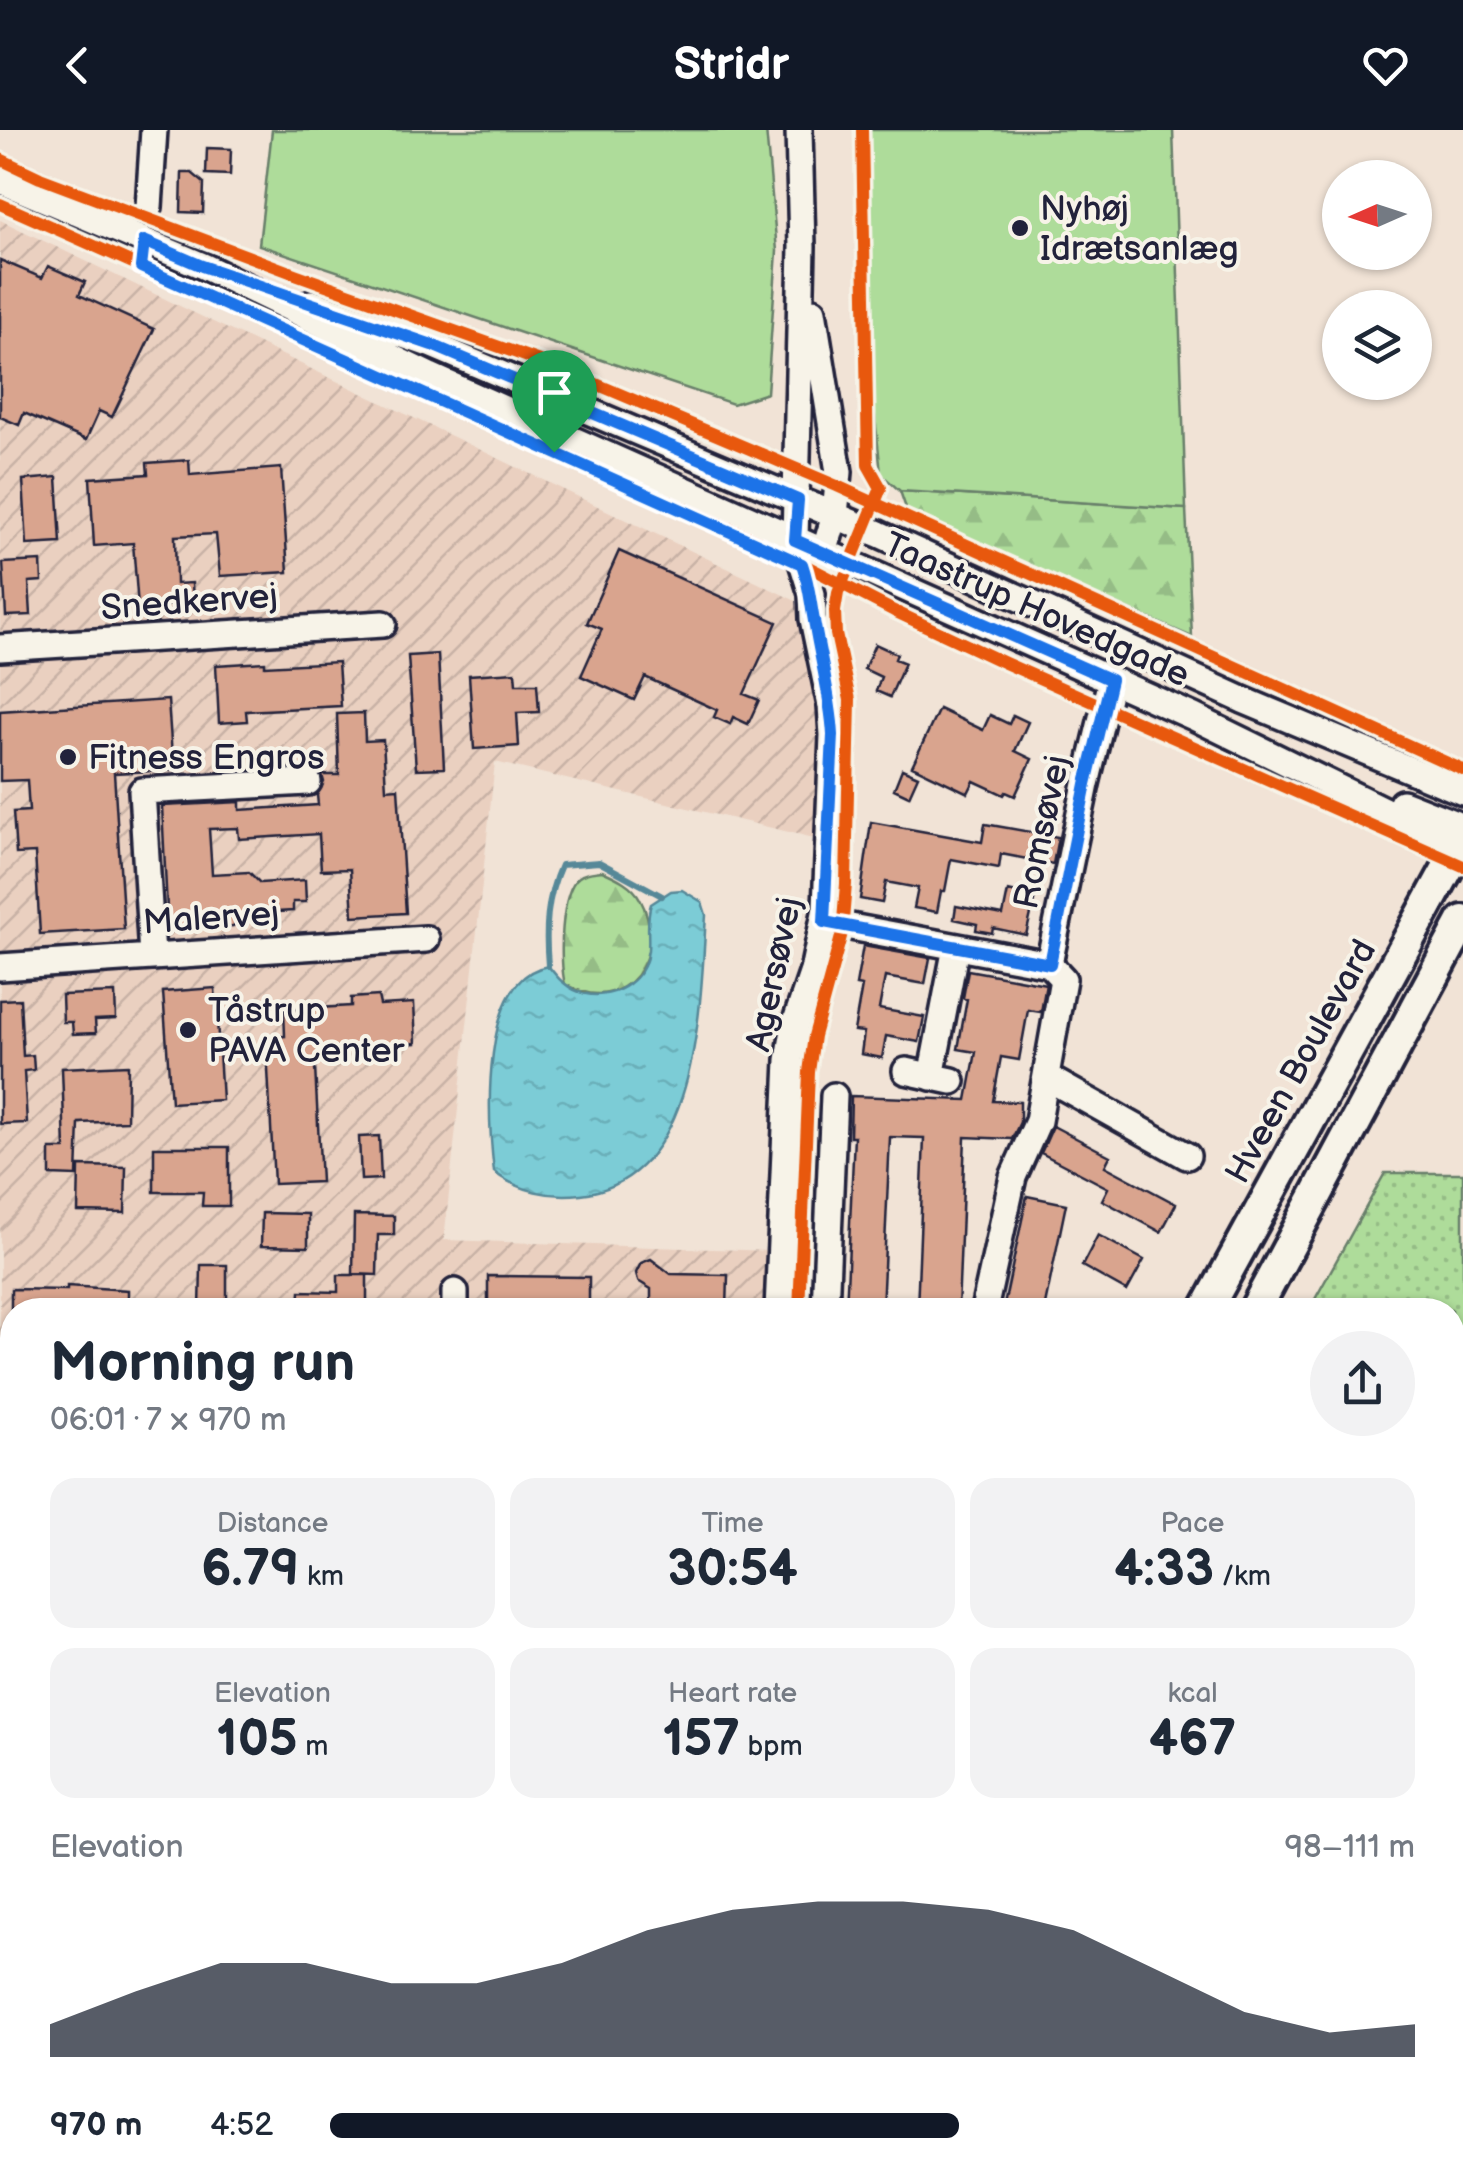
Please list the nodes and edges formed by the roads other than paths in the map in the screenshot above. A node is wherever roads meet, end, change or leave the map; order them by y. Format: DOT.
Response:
graph roads {
  1 [pos="154,130"];
  2 [pos="799,130"];
  3 [pos="0,180"];
  4 [pos="148,207"];
  5 [pos="802,247"];
  6 [pos="202,266"];
  7 [pos="798,500"];
  8 [pos="835,515"];
  9 [pos="795,540"];
  10 [pos="824,553"];
  11 [pos="812,594"];
  12 [pos="383,624"];
  13 [pos="0,648"];
  14 [pos="1111,680"];
  15 [pos="308,782"];
  16 [pos="1463,792"];
  17 [pos="1462,841"];
  18 [pos="1463,921"];
  19 [pos="824,922"];
  20 [pos="426,939"];
  21 [pos="956,947"];
  22 [pos="152,956"];
  23 [pos="1050,964"];
  24 [pos="0,966"];
  25 [pos="930,1076"];
  26 [pos="1046,1077"];
  27 [pos="834,1096"];
  28 [pos="1187,1156"];
  29 [pos="779,1298"];
  30 [pos="826,1298"];
  31 [pos="987,1298"];
  32 [pos="1213,1298"];
  33 [pos="1262,1298"];
  1 -- 4 [label="street"];
  2 -- 5 [label="street"];
  3 -- 6 [label="street, Taastrup Hovedgade"];
  5 -- 7 [label="street"];
  5 -- 8 [label="street"];
  6 -- 7 [label="street, Taastrup Hovedgade"];
  6 -- 9 [label="street, Taastrup Hovedgade"];
  7 -- 8 [label="street, Taastrup Hovedgade"];
  7 -- 9 [label="street"];
  8 -- 10 [label="street"];
  8 -- 16 [label="street, Taastrup Hovedgade"];
  9 -- 10 [label="street, Taastrup Hovedgade"];
  9 -- 11 [label="street"];
  10 -- 11 [label="street"];
  10 -- 14 [label="street, Taastrup Hovedgade"];
  11 -- 19 [label="street, Agersøvej"];
  12 -- 13 [label="street, Snedkervej"];
  14 -- 17 [label="street, Taastrup Hovedgade"];
  14 -- 23 [label="street, Romsøvej"];
  15 -- 22 [label="street"];
  17 -- 32 [label="main road, Hveen Boulevard"];
  18 -- 33 [label="main road"];
  19 -- 21 [label="street, Romsøvej"];
  19 -- 29 [label="street, Agersøvej"];
  20 -- 22 [label="street, Malervej"];
  21 -- 23 [label="street, Romsøvej"];
  21 -- 25 [label="street"];
  22 -- 24 [label="street, Malervej"];
  23 -- 26 [label="street"];
  26 -- 28 [label="street"];
  26 -- 31 [label="street"];
  27 -- 30 [label="street"];
}
